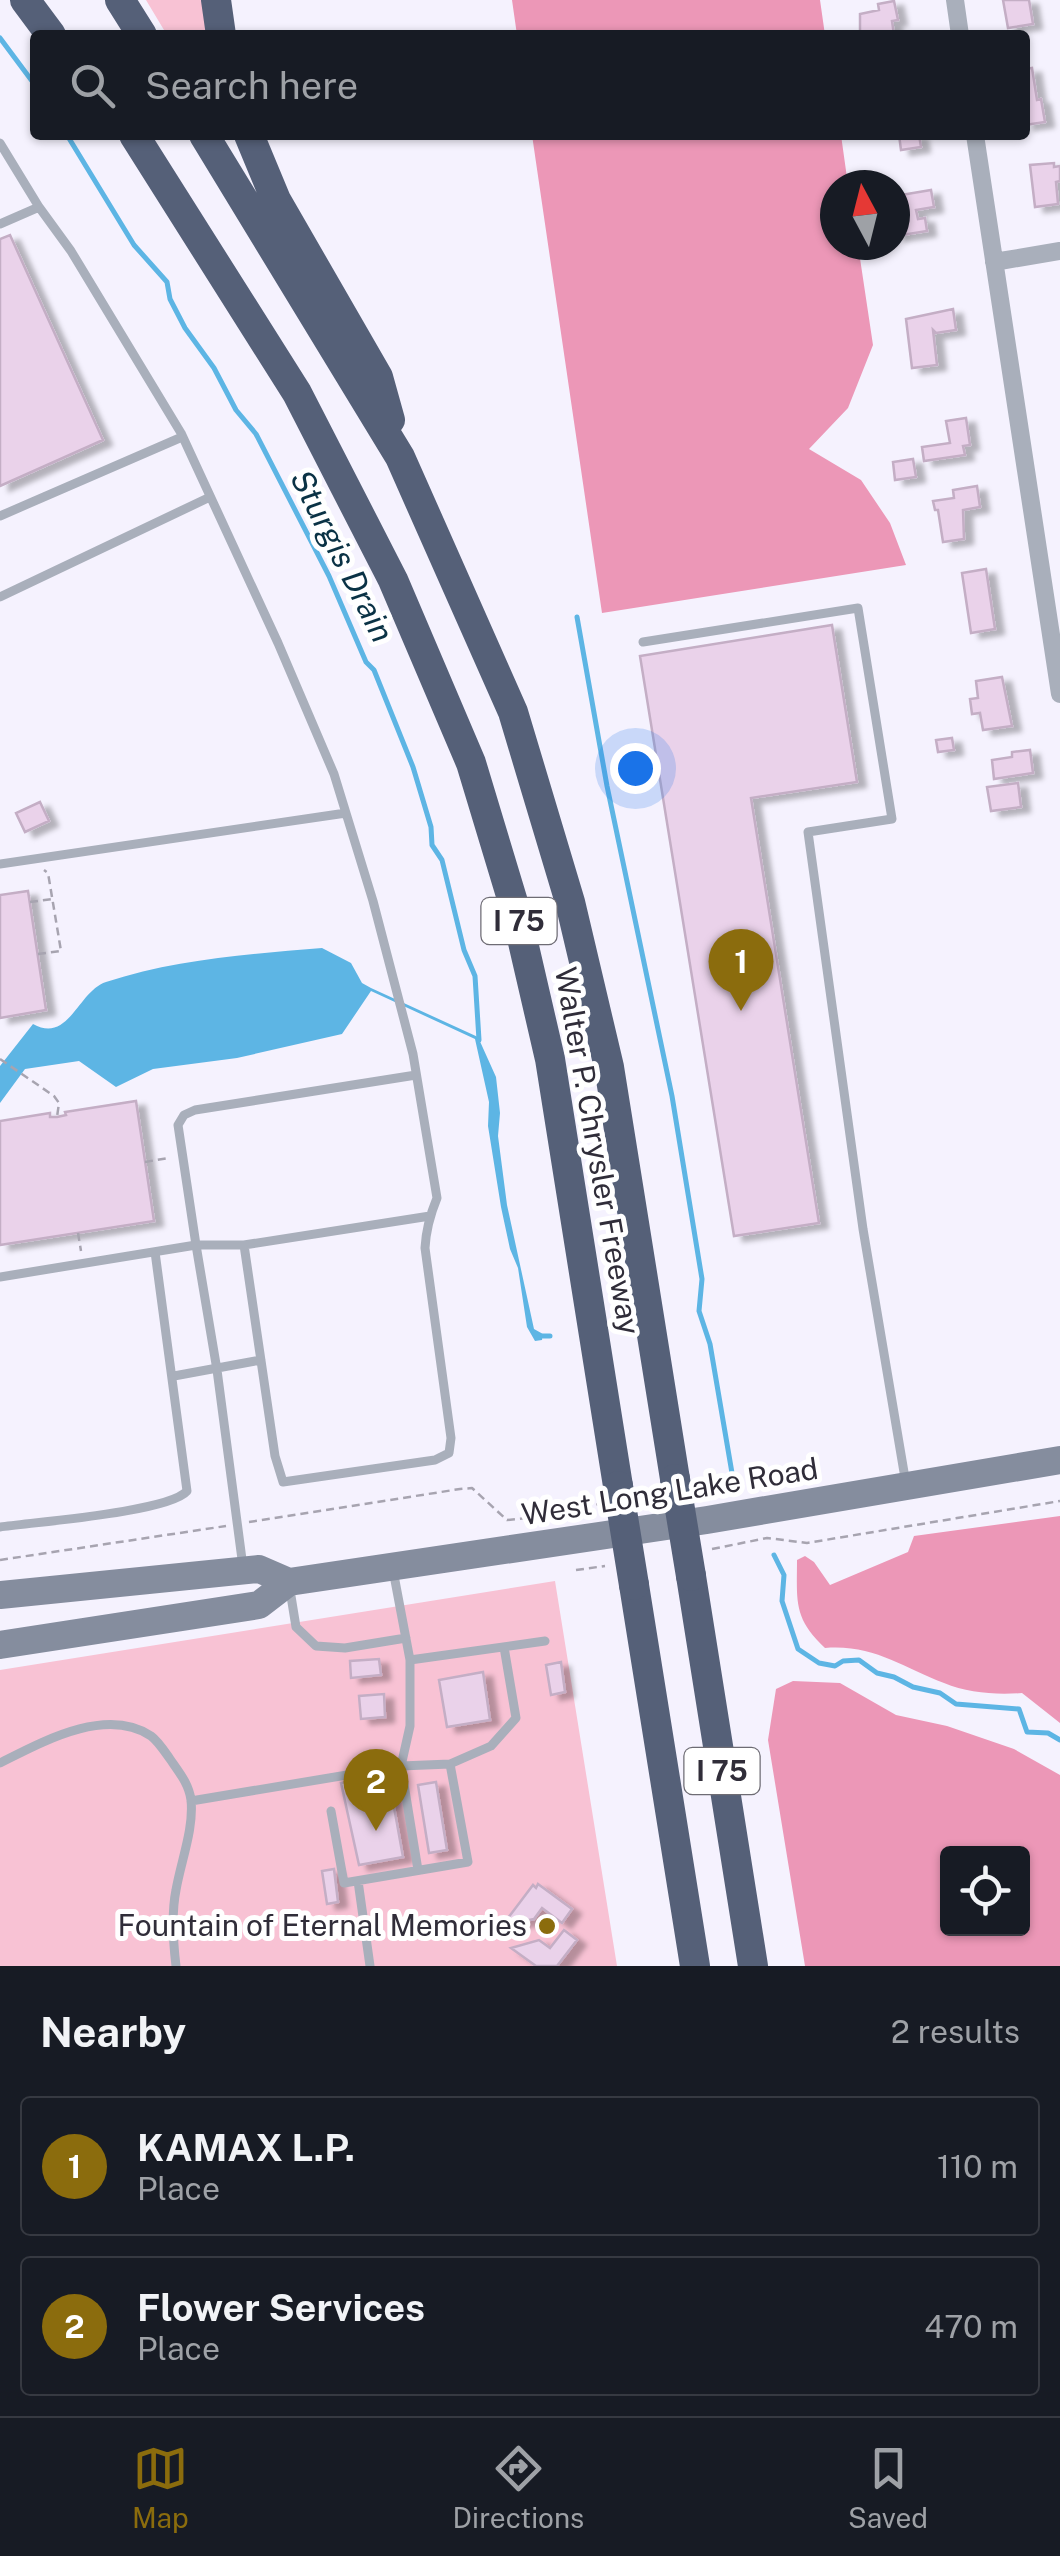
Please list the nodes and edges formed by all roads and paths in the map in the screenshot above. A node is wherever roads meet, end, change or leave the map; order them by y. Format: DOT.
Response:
graph roads {
  1 [pos="25,0"];
  2 [pos="51,0"];
  3 [pos="120,0"];
  4 [pos="216,0"];
  5 [pos="955,0"];
  6 [pos="47,30"];
  7 [pos="69,30"];
  8 [pos="139,30"];
  9 [pos="221,30"];
  10 [pos="959,30"];
  11 [pos="129,140"];
  12 [pos="137,140"];
  13 [pos="207,140"];
  14 [pos="251,140"];
  15 [pos="976,140"];
  16 [pos="0,143"];
  17 [pos="39,207"];
  18 [pos="180,210"];
  19 [pos="0,224"];
  20 [pos="1060,251"];
  21 [pos="994,262"];
  22 [pos="182,437"];
  23 [pos="400,457"];
  24 [pos="210,497"];
  25 [pos="0,516"];
  26 [pos="0,597"];
  27 [pos="643,642"];
  28 [pos="1060,694"];
  29 [pos="346,813"];
  30 [pos="0,864"];
  31 [pos="38,864"];
  32 [pos="52,899"];
  33 [pos="30,902"];
  34 [pos="38,954"];
  35 [pos="0,1058"];
  36 [pos="416,1075"];
  37 [pos="57,1117"];
  38 [pos="175,1157"];
  39 [pos="145,1162"];
  40 [pos="430,1216"];
  41 [pos="78,1233"];
  42 [pos="196,1245"];
  43 [pos="244,1245"];
  44 [pos="155,1252"];
  45 [pos="82,1255"];
  46 [pos="0,1277"];
  47 [pos="261,1360"];
  48 [pos="217,1370"];
  49 [pos="174,1376"];
  50 [pos="1060,1460"];
  51 [pos="687,1484"];
  52 [pos="744,1486"];
  53 [pos="907,1487"];
  54 [pos="613,1495"];
  55 [pos="1060,1501"];
  56 [pos="238,1524"];
  57 [pos="0,1527"];
  58 [pos="753,1541"];
  59 [pos="0,1560"];
  60 [pos="392,1567"];
  61 [pos="243,1570"];
  62 [pos="289,1582"];
  63 [pos="74,1588"];
  64 [pos="0,1595"];
  65 [pos="66,1635"];
  66 [pos="406,1638"];
  67 [pos="545,1642"];
  68 [pos="0,1645"];
  69 [pos="504,1647"];
  70 [pos="410,1660"];
  71 [pos="0,1763"];
  72 [pos="450,1764"];
  73 [pos="401,1766"];
  74 [pos="191,1801"];
  75 [pos="331,1811"];
  76 [pos="418,1870"];
  77 [pos="358,1881"];
  78 [pos="176,1966"];
  79 [pos="370,1966"];
  80 [pos="695,1966"];
  81 [pos="753,1966"];
  1 -- 6 [label="highway"];
  2 -- 7 [label="highway"];
  3 -- 8 [label="highway"];
  4 -- 9 [label="highway"];
  5 -- 10 [label="street"];
  11 -- 18 [label="highway"];
  12 -- 18 [label="highway, Walter P. Chrysler Freeway / I 75"];
  13 -- 23 [label="highway, Walter P. Chrysler Freeway / I 75"];
  14 -- 23 [label="highway"];
  15 -- 21 [label="street"];
  16 -- 17 [label="lane"];
  17 -- 19 [label="lane"];
  17 -- 22 [label="lane"];
  18 -- 54 [label="highway, Walter P. Chrysler Freeway / I 75"];
  20 -- 21 [label="street"];
  21 -- 28 [label="street"];
  22 -- 24 [label="lane"];
  22 -- 25 [label="lane"];
  23 -- 51 [label="highway, Walter P. Chrysler Freeway / I 75"];
  24 -- 26 [label="lane"];
  24 -- 29 [label="lane"];
  27 -- 53 [label="lane"];
  29 -- 30 [label="lane"];
  29 -- 36 [label="lane"];
  31 -- 32 [label="path"];
  32 -- 33 [label="path"];
  32 -- 34 [label="path"];
  35 -- 37 [label="path"];
  36 -- 40 [label="lane"];
  36 -- 42 [label="lane"];
  38 -- 39 [label="path"];
  40 -- 43 [label="lane"];
  40 -- 47 [label="lane"];
  41 -- 45 [label="path"];
  42 -- 43 [label="lane"];
  42 -- 44 [label="lane"];
  42 -- 48 [label="lane"];
  43 -- 47 [label="lane"];
  44 -- 46 [label="lane"];
  44 -- 49 [label="lane"];
  47 -- 48 [label="lane"];
  48 -- 49 [label="lane"];
  48 -- 56 [label="lane"];
  49 -- 57 [label="lane"];
  50 -- 53 [label="main road, West Long Lake Road"];
  51 -- 52 [label="path"];
  51 -- 81 [label="highway, Walter P. Chrysler Freeway / I 75, bridge"];
  53 -- 60 [label="main road, West Long Lake Road"];
  54 -- 56 [label="path"];
  54 -- 80 [label="highway, Walter P. Chrysler Freeway / I 75, bridge"];
  55 -- 58 [label="path"];
  56 -- 59 [label="path"];
  56 -- 61 [label="lane"];
  60 -- 62 [label="main road, West Long Lake Road"];
  60 -- 66 [label="lane"];
  61 -- 62 [label="main road, West Long Lake Road"];
  61 -- 63 [label="main road, West Long Lake Road"];
  62 -- 65 [label="main road, West Long Lake Road"];
  62 -- 66 [label="lane"];
  63 -- 64 [label="main road, West Long Lake Road"];
  63 -- 65 [label="main road"];
  65 -- 68 [label="main road, West Long Lake Road"];
  66 -- 70 [label="lane"];
  67 -- 69 [label="lane"];
  69 -- 70 [label="lane"];
  69 -- 72 [label="lane"];
  70 -- 73 [label="lane"];
  71 -- 74 [label="lane"];
  72 -- 73 [label="lane"];
  72 -- 76 [label="lane"];
  73 -- 74 [label="lane"];
  73 -- 76 [label="lane"];
  74 -- 78 [label="lane"];
  75 -- 77 [label="lane"];
  76 -- 77 [label="lane"];
  77 -- 79 [label="lane"];
}
